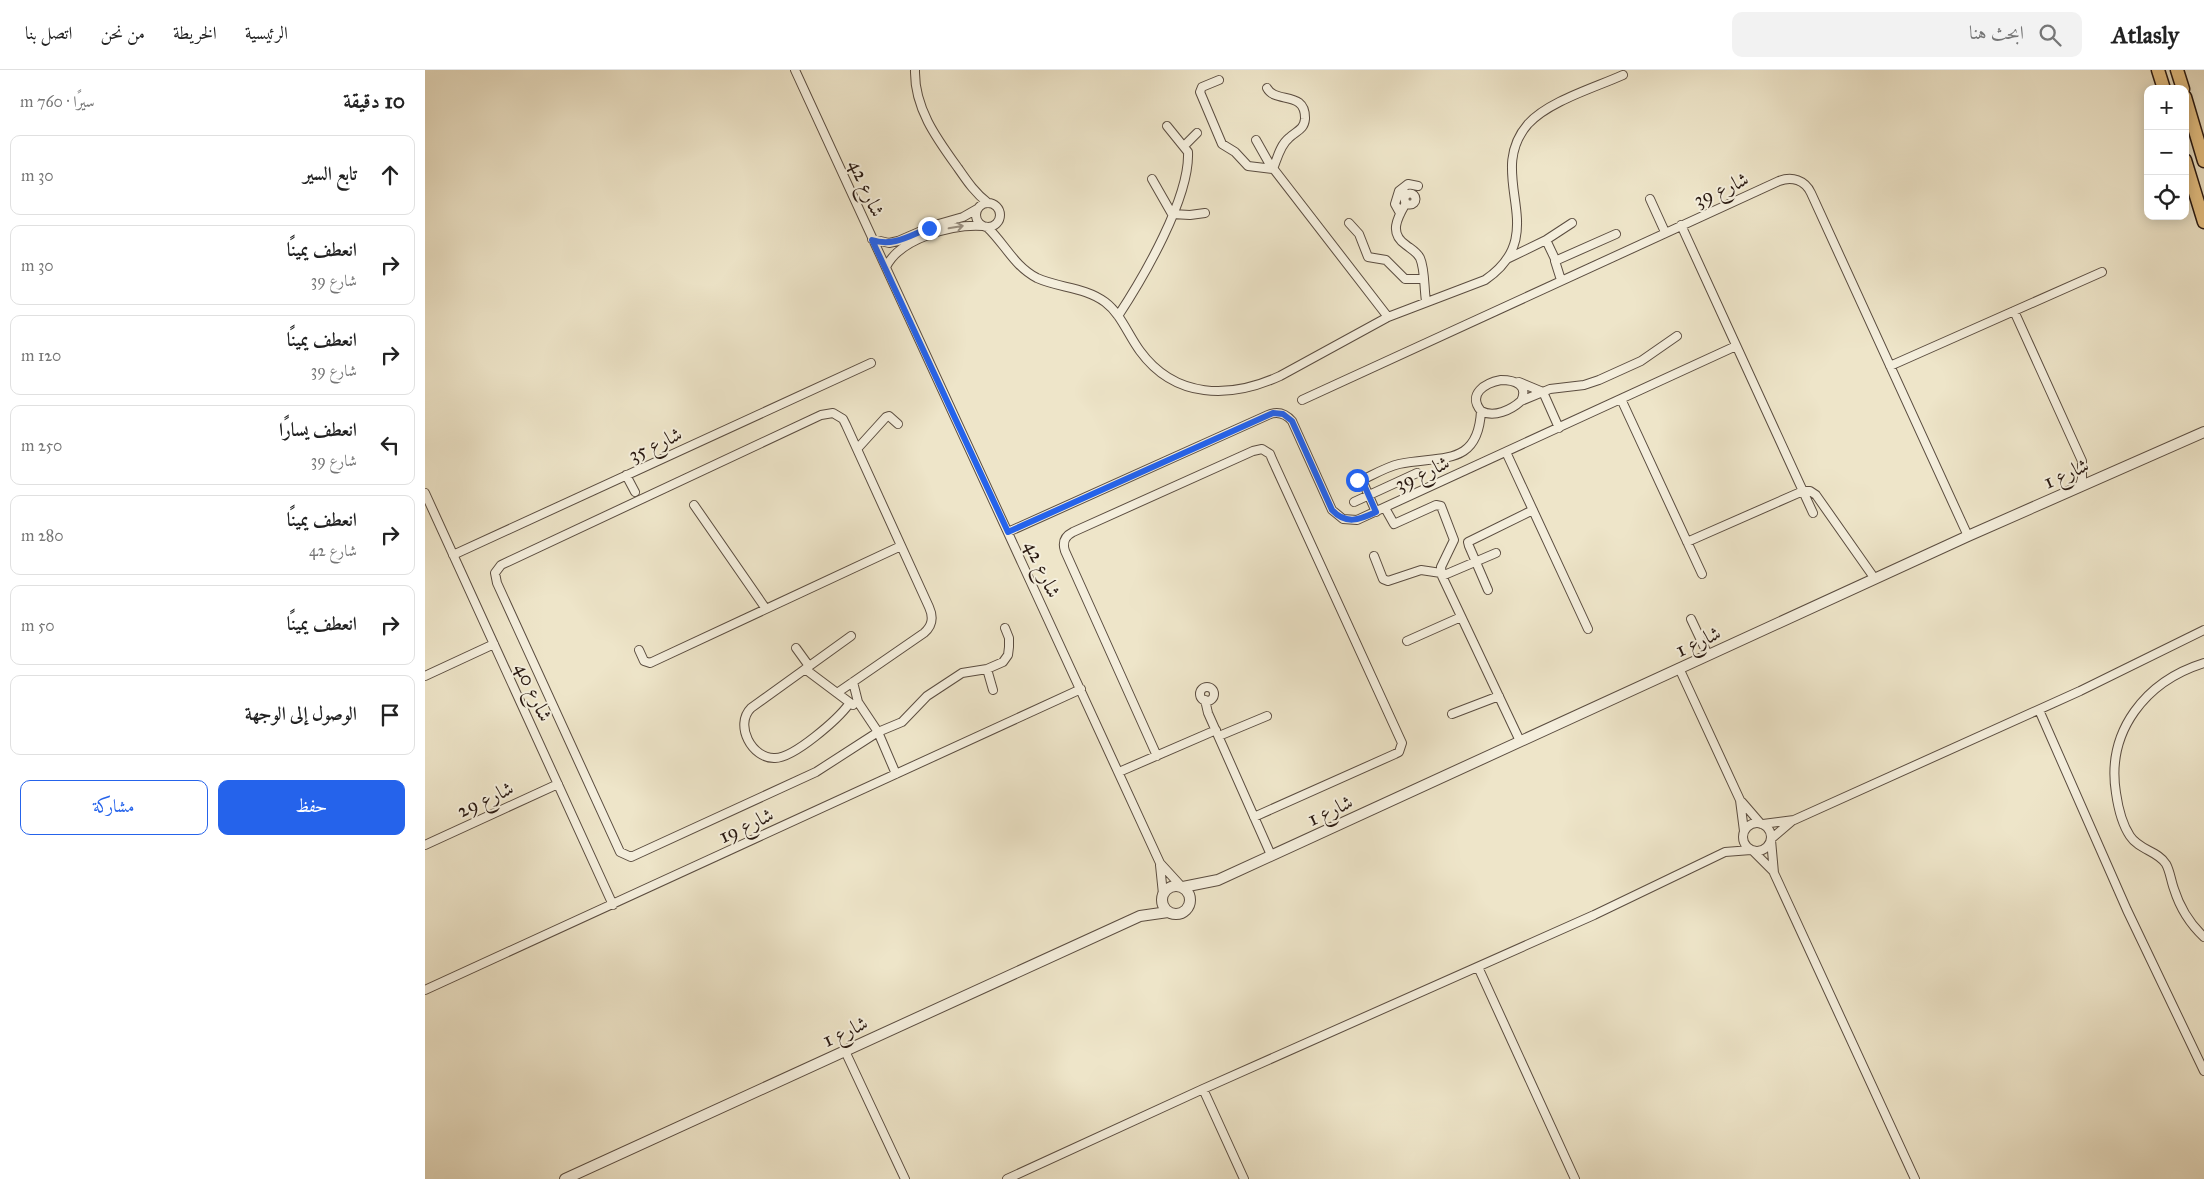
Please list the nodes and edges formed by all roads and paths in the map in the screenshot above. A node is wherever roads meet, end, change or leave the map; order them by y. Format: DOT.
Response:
graph roads {
  1 [pos="795,70"];
  2 [pos="915,70"];
  3 [pos="2158,70"];
  4 [pos="2177,70"];
  5 [pos="1623,75"];
  6 [pos="1219,80"];
  7 [pos="2163,85"];
  8 [pos="2182,85"];
  9 [pos="1267,88"];
  10 [pos="2189,110"];
  11 [pos="1167,126"];
  12 [pos="1197,134"];
  13 [pos="1256,140"];
  14 [pos="1184,146"];
  15 [pos="2204,161"];
  16 [pos="1273,169"];
  17 [pos="2189,173"];
  18 [pos="1152,179"];
  19 [pos="975,192"];
  20 [pos="1650,200"];
  21 [pos="988,203"];
  22 [pos="978,208"];
  23 [pos="1205,213"];
  24 [pos="1400,213"];
  25 [pos="1172,214"];
  26 [pos="2204,222"];
  27 [pos="1349,223"];
  28 [pos="1572,223"];
  29 [pos="997,224"];
  30 [pos="1681,225"];
  31 [pos="985,227"];
  32 [pos="1665,232"];
  33 [pos="1616,234"];
  34 [pos="872,240"];
  35 [pos="1546,240"];
  36 [pos="1000,241"];
  37 [pos="1509,258"];
  38 [pos="1556,261"];
  39 [pos="886,267"];
  40 [pos="2103,272"];
  41 [pos="1423,279"];
  42 [pos="1561,280"];
  43 [pos="1426,301"];
  44 [pos="2014,311"];
  45 [pos="1118,316"];
  46 [pos="1388,317"];
  47 [pos="1677,336"];
  48 [pos="1736,346"];
  49 [pos="871,363"];
  50 [pos="1890,366"];
  51 [pos="1518,382"];
  52 [pos="1543,392"];
  53 [pos="1621,399"];
  54 [pos="1302,400"];
  55 [pos="1521,401"];
  56 [pos="1481,411"];
  57 [pos="897,424"];
  58 [pos="1559,428"];
  59 [pos="2204,428"];
  60 [pos="2204,432"];
  61 [pos="2193,435"];
  62 [pos="857,449"];
  63 [pos="1506,452"];
  64 [pos="1417,473"];
  65 [pos="626,475"];
  66 [pos="1355,475"];
  67 [pos="1362,480"];
  68 [pos="2079,486"];
  69 [pos="1803,492"];
  70 [pos="425,493"];
  71 [pos="1369,495"];
  72 [pos="637,496"];
  73 [pos="1354,502"];
  74 [pos="694,505"];
  75 [pos="1385,508"];
  76 [pos="1533,510"];
  77 [pos="1376,512"];
  78 [pos="1813,514"];
  79 [pos="1008,532"];
  80 [pos="1969,536"];
  81 [pos="1687,542"];
  82 [pos="901,546"];
  83 [pos="1496,553"];
  84 [pos="453,554"];
  85 [pos="1374,556"];
  86 [pos="1475,562"];
  87 [pos="1442,574"];
  88 [pos="1702,574"];
  89 [pos="1875,579"];
  90 [pos="1488,590"];
  91 [pos="766,609"];
  92 [pos="1461,617"];
  93 [pos="1691,619"];
  94 [pos="1005,628"];
  95 [pos="1588,629"];
  96 [pos="2204,630"];
  97 [pos="851,636"];
  98 [pos="1407,642"];
  99 [pos="494,644"];
  100 [pos="796,648"];
  101 [pos="639,650"];
  102 [pos="1708,655"];
  103 [pos="2204,663"];
  104 [pos="807,668"];
  105 [pos="1679,668"];
  106 [pos="987,669"];
  107 [pos="425,676"];
  108 [pos="853,682"];
  109 [pos="1081,689"];
  110 [pos="993,690"];
  111 [pos="837,694"];
  112 [pos="1499,696"];
  113 [pos="1205,700"];
  114 [pos="849,704"];
  115 [pos="861,706"];
  116 [pos="2039,710"];
  117 [pos="1452,714"];
  118 [pos="1267,716"];
  119 [pos="878,732"];
  120 [pos="1217,733"];
  121 [pos="1520,742"];
  122 [pos="1157,756"];
  123 [pos="1119,772"];
  124 [pos="895,774"];
  125 [pos="558,784"];
  126 [pos="1740,800"];
  127 [pos="1254,817"];
  128 [pos="1794,820"];
  129 [pos="1762,824"];
  130 [pos="1744,832"];
  131 [pos="1771,840"];
  132 [pos="425,844"];
  133 [pos="1751,850"];
  134 [pos="1725,852"];
  135 [pos="1271,856"];
  136 [pos="1160,863"];
  137 [pos="1774,873"];
  138 [pos="1218,880"];
  139 [pos="1182,887"];
  140 [pos="1163,895"];
  141 [pos="1191,902"];
  142 [pos="613,905"];
  143 [pos="1168,912"];
  144 [pos="1140,916"];
  145 [pos="2204,938"];
  146 [pos="1478,967"];
  147 [pos="425,990"];
  148 [pos="845,1050"];
  149 [pos="2204,1071"];
  150 [pos="1203,1089"];
  151 [pos="565,1179"];
  152 [pos="905,1179"];
  153 [pos="1007,1179"];
  154 [pos="1244,1179"];
  155 [pos="1575,1179"];
  156 [pos="1915,1179"];
  1 -- 34 [label="street, شارع 42"];
  2 -- 19 [label="street"];
  3 -- 7 [label="main road"];
  4 -- 8 [label="main road"];
  5 -- 37 [label="street"];
  6 -- 16 [label="street"];
  9 -- 16 [label="street"];
  10 -- 15 [label="main road"];
  11 -- 14 [label="street"];
  12 -- 14 [label="street"];
  13 -- 16 [label="street"];
  14 -- 25 [label="street"];
  16 -- 46 [label="street"];
  17 -- 26 [label="main road"];
  18 -- 25 [label="street"];
  19 -- 21 [label="street"];
  19 -- 22 [label="street"];
  20 -- 32 [label="street"];
  21 -- 22 [label="street"];
  21 -- 29 [label="street"];
  22 -- 31 [label="street"];
  22 -- 34 [label="street"];
  23 -- 25 [label="street"];
  24 -- 24 [label="street"];
  24 -- 41 [label="street"];
  25 -- 45 [label="street"];
  27 -- 41 [label="street"];
  28 -- 35 [label="street"];
  29 -- 31 [label="street"];
  29 -- 36 [label="street"];
  30 -- 32 [label="street, شارع 39"];
  30 -- 48 [label="street"];
  30 -- 50 [label="street, شارع 39"];
  31 -- 36 [label="street"];
  39 -- 31 [label="street, one-way"];
  32 -- 42 [label="street, شارع 39"];
  33 -- 38 [label="street"];
  34 -- 39 [label="street, شارع 42"];
  35 -- 37 [label="street"];
  35 -- 38 [label="street"];
  36 -- 45 [label="street"];
  37 -- 43 [label="street"];
  38 -- 42 [label="street"];
  39 -- 79 [label="street, شارع 42"];
  40 -- 44 [label="street"];
  41 -- 43 [label="street"];
  42 -- 54 [label="street, شارع 39"];
  43 -- 46 [label="street"];
  44 -- 50 [label="street"];
  44 -- 68 [label="street"];
  45 -- 46 [label="street"];
  47 -- 52 [label="street"];
  48 -- 53 [label="street, شارع 39"];
  48 -- 69 [label="street"];
  49 -- 65 [label="street, شارع 35"];
  50 -- 80 [label="street"];
  51 -- 52 [label="street"];
  51 -- 55 [label="street"];
  51 -- 56 [label="street"];
  52 -- 55 [label="street"];
  52 -- 58 [label="street"];
  53 -- 58 [label="street, شارع 39"];
  53 -- 81 [label="street"];
  55 -- 56 [label="street"];
  56 -- 67 [label="street"];
  57 -- 62 [label="street"];
  58 -- 63 [label="street, شارع 39"];
  59 -- 61 [label="street, شارع 1"];
  60 -- 61 [label="street, شارع 1"];
  61 -- 68 [label="street, شارع 1"];
  62 -- 72 [label="street"];
  62 -- 82 [label="street"];
  63 -- 75 [label="street, شارع 39"];
  63 -- 76 [label="street"];
  64 -- 71 [label="street"];
  65 -- 72 [label="street"];
  65 -- 84 [label="street, شارع 35"];
  66 -- 67 [label="street"];
  67 -- 71 [label="street"];
  68 -- 80 [label="street, شارع 1"];
  69 -- 78 [label="street"];
  69 -- 81 [label="street"];
  69 -- 89 [label="street"];
  70 -- 84 [label="street, شارع 40"];
  71 -- 73 [label="street"];
  71 -- 77 [label="street"];
  72 -- 119 [label="street"];
  74 -- 91 [label="street"];
  75 -- 77 [label="street, شارع 39"];
  75 -- 87 [label="street"];
  76 -- 86 [label="street"];
  76 -- 95 [label="street"];
  77 -- 79 [label="street, شارع 39"];
  79 -- 109 [label="street, شارع 42"];
  80 -- 89 [label="street, شارع 1"];
  81 -- 88 [label="street"];
  82 -- 91 [label="street"];
  82 -- 108 [label="street"];
  83 -- 86 [label="street"];
  84 -- 99 [label="street, شارع 40"];
  85 -- 87 [label="street"];
  86 -- 87 [label="street"];
  86 -- 90 [label="street"];
  87 -- 92 [label="street"];
  89 -- 102 [label="street, شارع 1"];
  91 -- 101 [label="street"];
  92 -- 98 [label="street"];
  92 -- 112 [label="street"];
  93 -- 102 [label="street"];
  94 -- 106 [label="street"];
  96 -- 116 [label="street"];
  97 -- 104 [label="street"];
  99 -- 107 [label="street"];
  99 -- 125 [label="street, شارع 40"];
  100 -- 104 [label="street"];
  102 -- 105 [label="street, شارع 1"];
  103 -- 145 [label="street"];
  104 -- 111 [label="street"];
  104 -- 114 [label="street"];
  105 -- 121 [label="street, شارع 1"];
  105 -- 126 [label="street"];
  106 -- 110 [label="street"];
  106 -- 119 [label="street"];
  108 -- 111 [label="street"];
  108 -- 115 [label="street"];
  109 -- 123 [label="street, شارع 42"];
  109 -- 124 [label="street, شارع 19"];
  111 -- 114 [label="street"];
  112 -- 117 [label="street"];
  112 -- 121 [label="street"];
  113 -- 120 [label="street"];
  114 -- 115 [label="street"];
  115 -- 119 [label="street"];
  116 -- 128 [label="street"];
  116 -- 149 [label="street"];
  118 -- 120 [label="street"];
  119 -- 124 [label="street"];
  120 -- 122 [label="street"];
  120 -- 127 [label="street"];
  121 -- 135 [label="street, شارع 1"];
  122 -- 123 [label="street"];
  122 -- 127 [label="street"];
  123 -- 136 [label="street, شارع 42"];
  124 -- 142 [label="street, شارع 19"];
  125 -- 132 [label="street, شارع 29"];
  125 -- 142 [label="street, شارع 40"];
  126 -- 129 [label="street"];
  126 -- 130 [label="street"];
  127 -- 135 [label="street"];
  128 -- 129 [label="street"];
  128 -- 131 [label="street"];
  129 -- 130 [label="street"];
  129 -- 131 [label="street"];
  130 -- 133 [label="street"];
  130 -- 134 [label="street"];
  131 -- 133 [label="street"];
  131 -- 137 [label="street"];
  133 -- 134 [label="street"];
  133 -- 137 [label="street"];
  134 -- 146 [label="street"];
  135 -- 138 [label="street, شارع 1"];
  136 -- 139 [label="street, شارع 42"];
  136 -- 140 [label="street, شارع 42"];
  137 -- 156 [label="street"];
  138 -- 139 [label="street, شارع 1"];
  138 -- 141 [label="street, شارع 1"];
  139 -- 140 [label="street"];
  139 -- 141 [label="street"];
  140 -- 143 [label="street"];
  140 -- 144 [label="street, شارع 1"];
  141 -- 143 [label="street"];
  142 -- 147 [label="street, شارع 19"];
  143 -- 144 [label="street, شارع 1"];
  144 -- 148 [label="street, شارع 1"];
  146 -- 150 [label="street"];
  146 -- 155 [label="street"];
  148 -- 151 [label="street, شارع 1"];
  148 -- 152 [label="street"];
  150 -- 153 [label="street"];
  150 -- 154 [label="street"];
}
